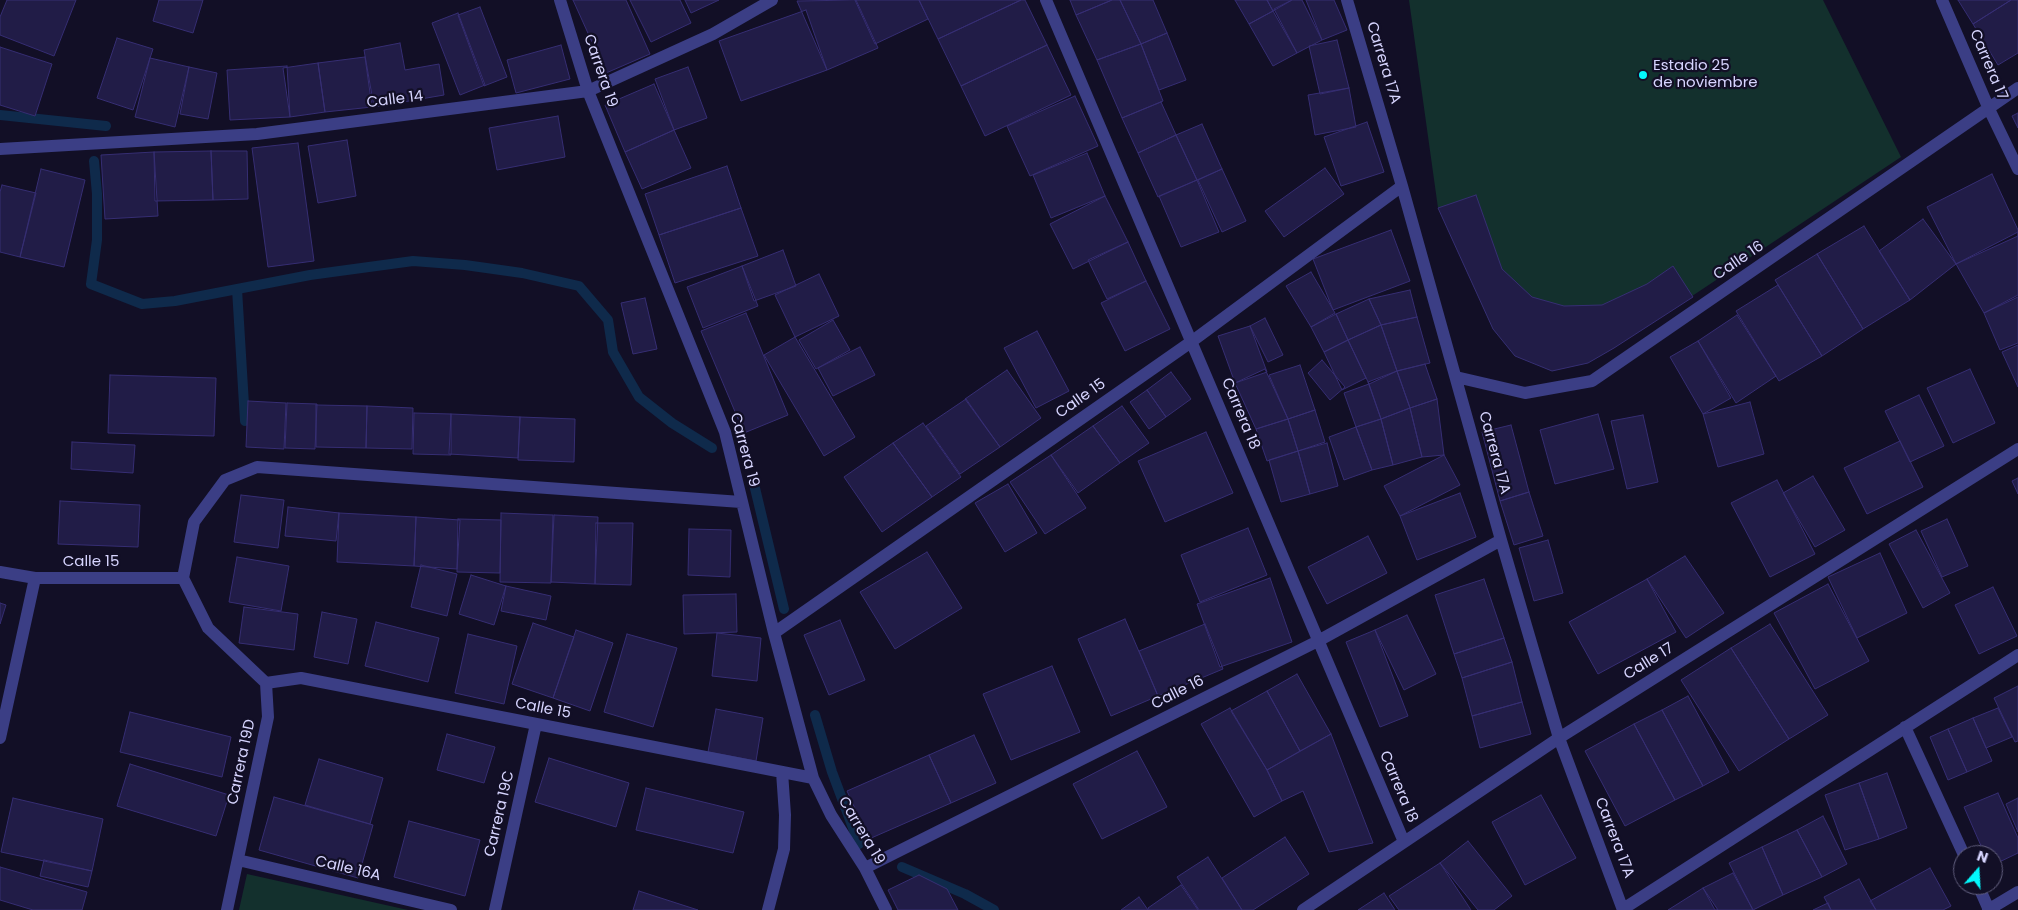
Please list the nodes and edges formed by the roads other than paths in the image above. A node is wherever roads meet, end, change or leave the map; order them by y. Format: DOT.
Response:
graph roads {
  1 [pos="560,0"];
  2 [pos="772,0"];
  3 [pos="1046,0"];
  4 [pos="1347,0"];
  5 [pos="1942,0"];
  6 [pos="2018,88"];
  7 [pos="588,91"];
  8 [pos="1989,109"];
  9 [pos="0,149"];
  10 [pos="2018,169"];
  11 [pos="1402,186"];
  12 [pos="1191,342"];
  13 [pos="1456,377"];
  14 [pos="2018,449"];
  15 [pos="741,502"];
  16 [pos="1501,540"];
  17 [pos="0,572"];
  18 [pos="35,578"];
  19 [pos="183,578"];
  20 [pos="774,633"];
  21 [pos="1318,641"];
  22 [pos="2018,655"];
  23 [pos="266,683"];
  24 [pos="536,724"];
  25 [pos="1905,726"];
  26 [pos="0,738"];
  27 [pos="1559,738"];
  28 [pos="782,772"];
  29 [pos="813,778"];
  30 [pos="1404,842"];
  31 [pos="1959,845"];
  32 [pos="238,860"];
  33 [pos="865,868"];
  34 [pos="2018,892"];
  35 [pos="1982,895"];
  36 [pos="1623,909"];
  37 [pos="227,910"];
  38 [pos="451,910"];
  39 [pos="495,910"];
  40 [pos="768,910"];
  41 [pos="886,910"];
  42 [pos="1303,910"];
  43 [pos="1989,910"];
  1 -- 7 [label="street, Carrera 19"];
  2 -- 7 [label="street, Calle 14"];
  3 -- 12 [label="street, Carrera 18"];
  4 -- 11 [label="street, Carrera 17A"];
  5 -- 8 [label="street, Carrera 17"];
  6 -- 8 [label="street, Calle 16"];
  7 -- 9 [label="street, Calle 14"];
  7 -- 15 [label="street, Carrera 19"];
  8 -- 10 [label="street, Carrera 17"];
  8 -- 13 [label="street, Calle 16"];
  11 -- 12 [label="street, Calle 15"];
  11 -- 13 [label="street, Carrera 17A"];
  12 -- 20 [label="street, Calle 15"];
  12 -- 21 [label="street, Carrera 18"];
  13 -- 16 [label="street, Carrera 17A"];
  14 -- 27 [label="street, Calle 17"];
  15 -- 19 [label="street"];
  15 -- 20 [label="street, Carrera 19"];
  16 -- 21 [label="street, Calle 16"];
  16 -- 27 [label="street, Carrera 17A"];
  17 -- 18 [label="street, Calle 15"];
  18 -- 19 [label="street, Calle 15"];
  18 -- 26 [label="street"];
  19 -- 23 [label="street"];
  20 -- 29 [label="street, Carrera 19"];
  21 -- 30 [label="street, Carrera 18"];
  21 -- 33 [label="street, Calle 16"];
  22 -- 25 [label="street"];
  23 -- 24 [label="street, Calle 15"];
  23 -- 32 [label="street, Carrera 19D"];
  24 -- 28 [label="street, Calle 15"];
  24 -- 39 [label="street, Carrera 19C"];
  25 -- 31 [label="street"];
  25 -- 36 [label="street"];
  27 -- 30 [label="street, Calle 17"];
  27 -- 36 [label="street, Carrera 17A"];
  28 -- 29 [label="street, Calle 15"];
  28 -- 40 [label="street"];
  29 -- 33 [label="street, Carrera 19"];
  30 -- 42 [label="street, Calle 17"];
  32 -- 37 [label="street, Carrera 19D"];
  32 -- 38 [label="street, Calle 16A"];
  33 -- 41 [label="street, Carrera 19"];
  34 -- 43 [label="street"];
  35 -- 43 [label="street"];
}
